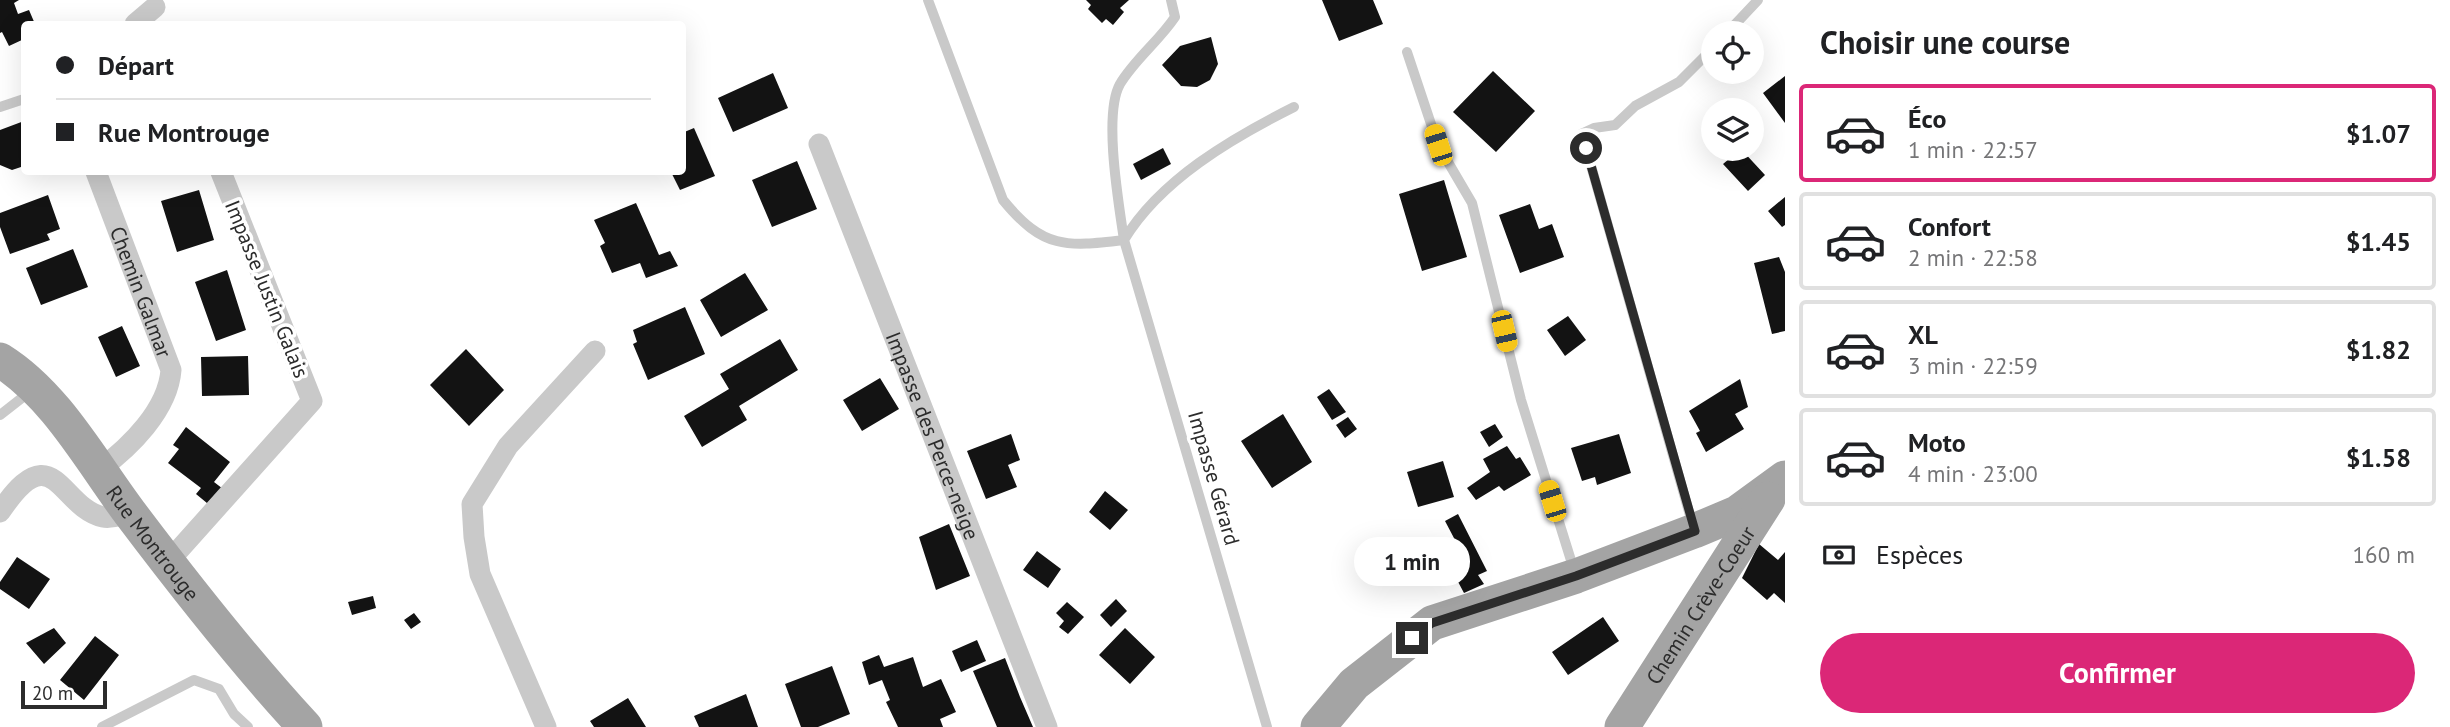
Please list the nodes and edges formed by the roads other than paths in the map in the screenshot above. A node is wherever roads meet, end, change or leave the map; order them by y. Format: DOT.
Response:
graph roads {
  1 [pos="928,0"];
  2 [pos="1171,0"];
  3 [pos="1758,0"];
  4 [pos="157,10"];
  5 [pos="140,21"];
  6 [pos="1738,21"];
  7 [pos="1407,52"];
  8 [pos="1701,60"];
  9 [pos="21,100"];
  10 [pos="0,107"];
  11 [pos="1294,107"];
  12 [pos="1580,134"];
  13 [pos="819,144"];
  14 [pos="1586,148"];
  15 [pos="97,175"];
  16 [pos="222,175"];
  17 [pos="1124,240"];
  18 [pos="595,351"];
  19 [pos="0,360"];
  20 [pos="15,399"];
  21 [pos="0,415"];
  22 [pos="99,470"];
  23 [pos="1783,480"];
  24 [pos="0,512"];
  25 [pos="130,513"];
  26 [pos="1695,531"];
  27 [pos="1730,556"];
  28 [pos="169,561"];
  29 [pos="1576,576"];
  30 [pos="103,727"];
  31 [pos="248,727"];
  32 [pos="305,727"];
  33 [pos="546,727"];
  34 [pos="1047,727"];
  35 [pos="1267,727"];
  36 [pos="1318,727"];
  37 [pos="1622,727"];
  1 -- 17 [label="lane"];
  2 -- 17 [label="lane, Impasse Gérard"];
  3 -- 6 [label="lane"];
  4 -- 5 [label="street"];
  7 -- 29 [label="lane"];
  8 -- 12 [label="lane"];
  9 -- 10 [label="lane"];
  11 -- 17 [label="lane"];
  13 -- 34 [label="street, Impasse des Perce-neige"];
  14 -- 26 [label="lane"];
  15 -- 22 [label="street, Chemin Galmar"];
  16 -- 28 [label="street, Impasse Justin Galais"];
  17 -- 35 [label="lane, Impasse Gérard"];
  18 -- 33 [label="street"];
  19 -- 20 [label="main road, Rue Montrouge"];
  20 -- 21 [label="lane"];
  20 -- 22 [label="main road, Rue Montrouge"];
  22 -- 25 [label="main road, Rue Montrouge"];
  23 -- 26 [label="main road"];
  23 -- 27 [label="main road, Chemin Crève-Coeur"];
  24 -- 25 [label="street"];
  25 -- 28 [label="main road, Rue Montrouge"];
  26 -- 27 [label="main road"];
  26 -- 29 [label="main road"];
  27 -- 37 [label="main road, Chemin Crève-Coeur"];
  28 -- 32 [label="main road, Rue Montrouge"];
  29 -- 36 [label="main road"];
  30 -- 31 [label="lane"];
}
